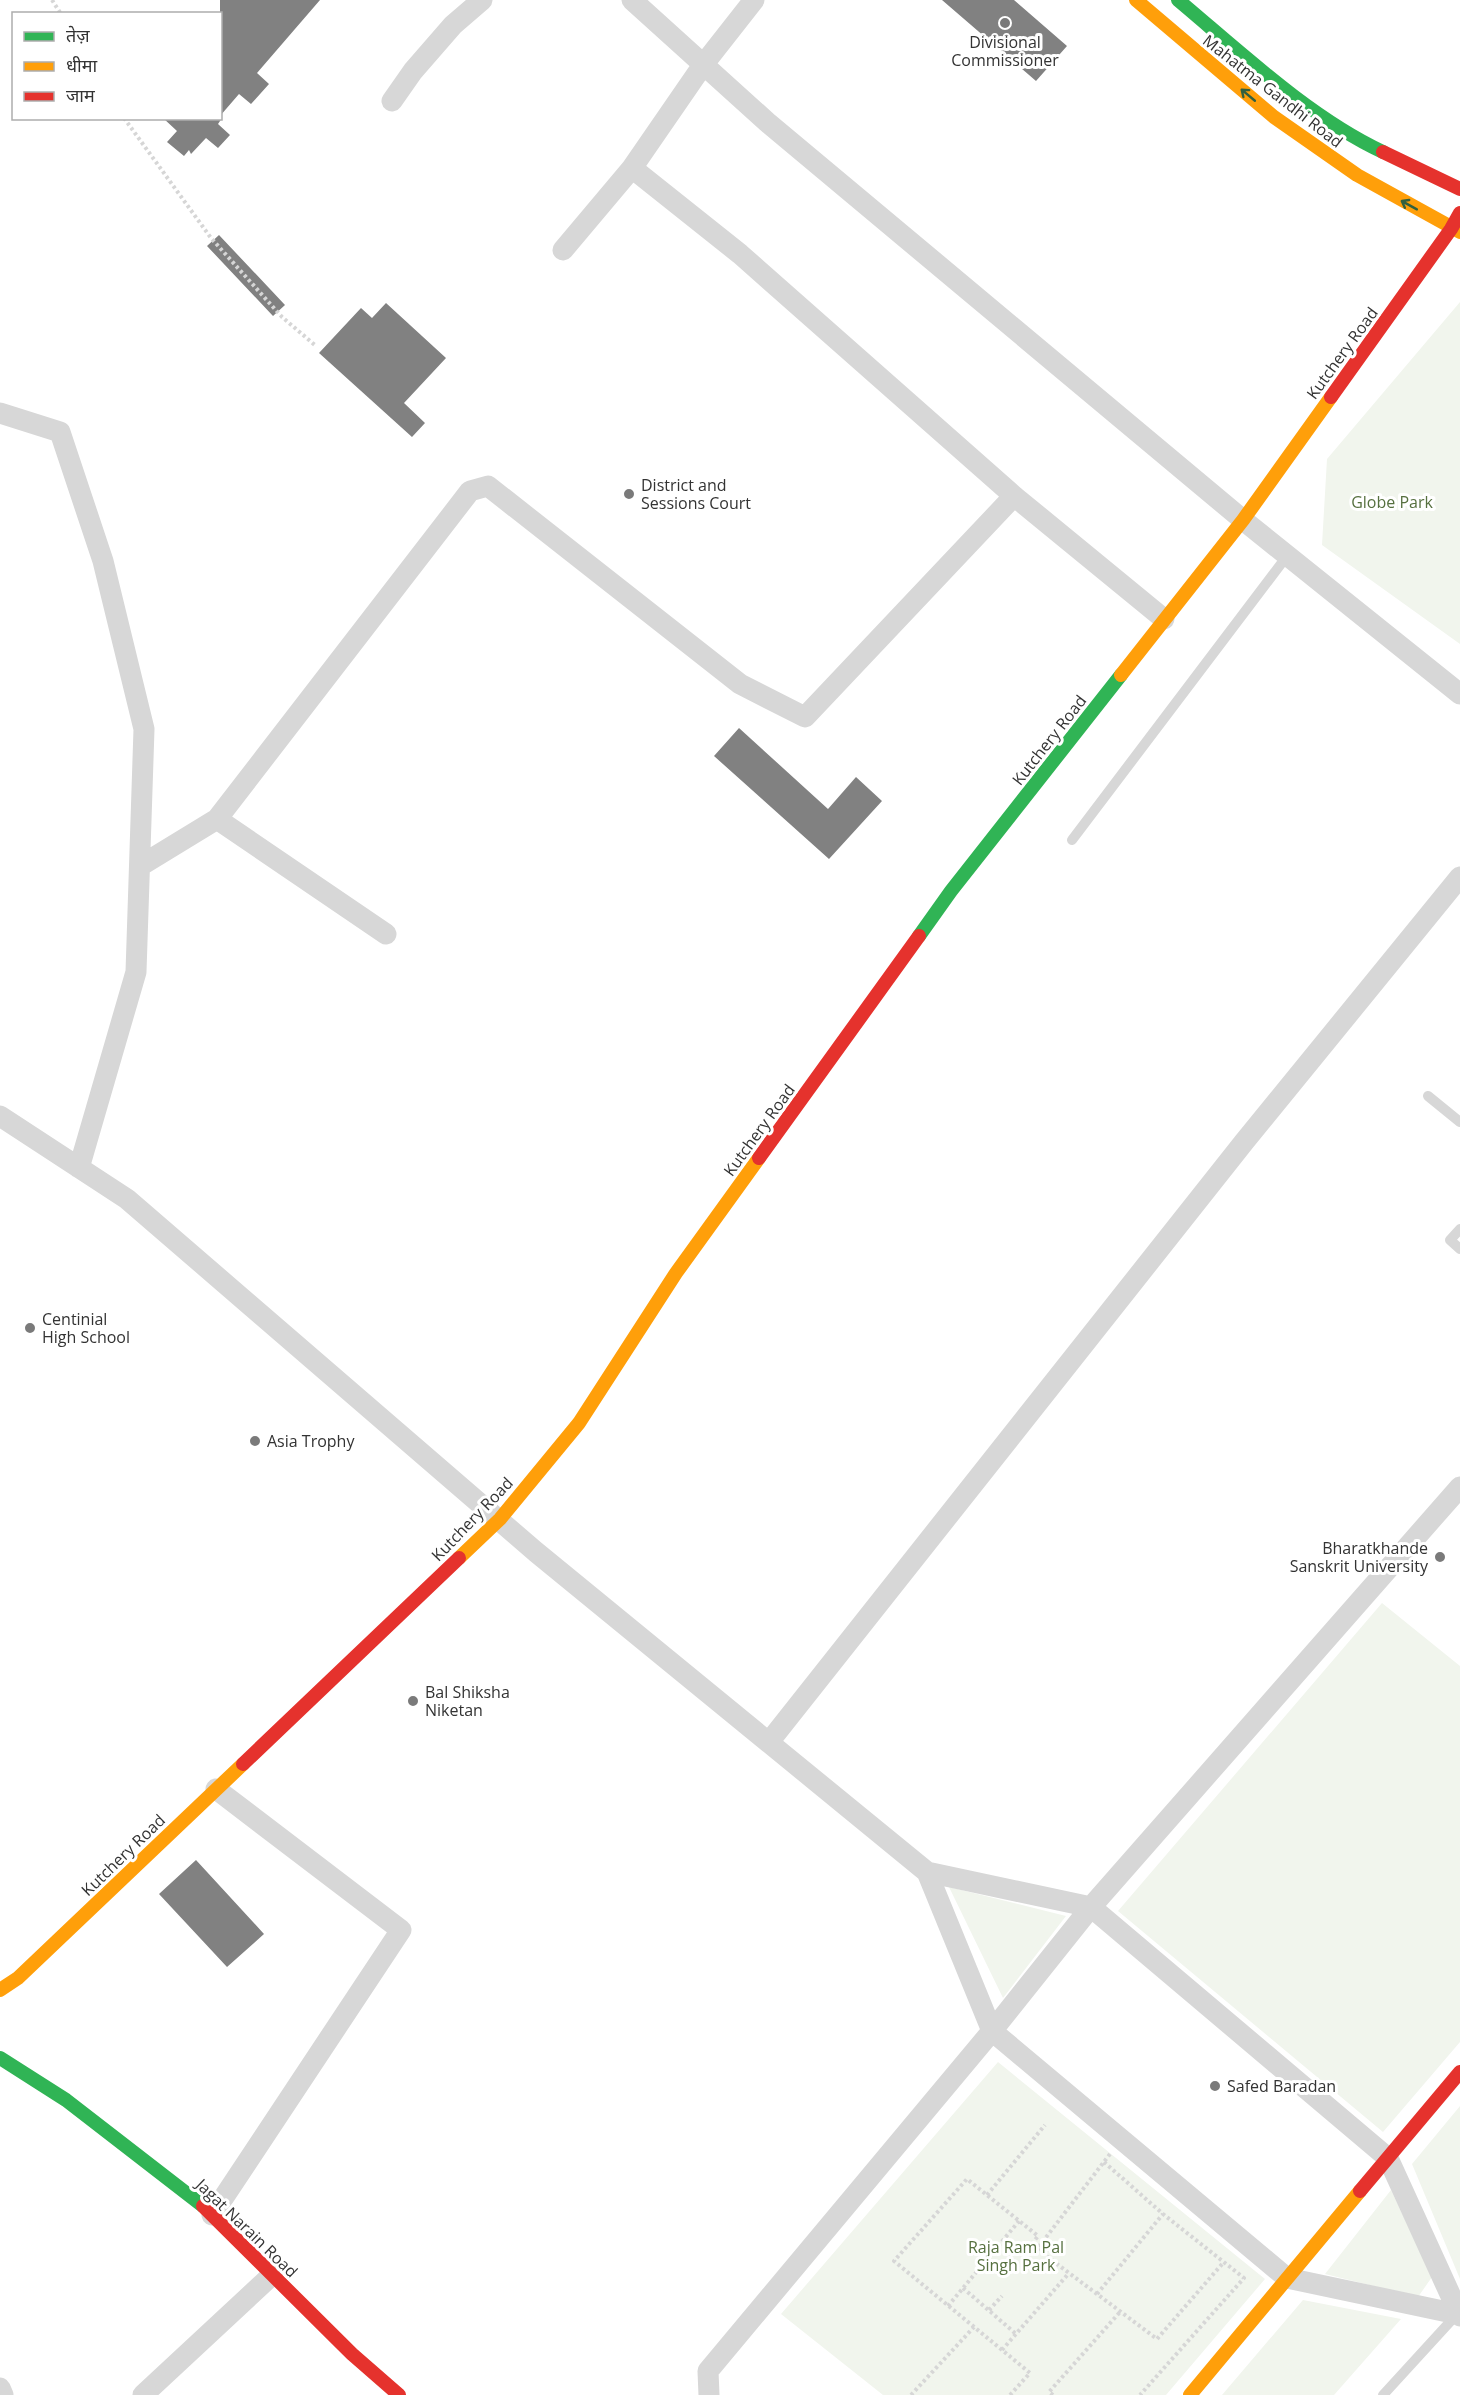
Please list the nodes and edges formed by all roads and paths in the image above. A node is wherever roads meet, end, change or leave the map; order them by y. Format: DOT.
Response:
graph roads {
  1 [pos="482,0"];
  2 [pos="632,0"];
  3 [pos="754,0"];
  4 [pos="1136,0"];
  5 [pos="1178,0"];
  6 [pos="703,65"];
  7 [pos="392,101"];
  8 [pos="125,120"];
  9 [pos="632,168"];
  10 [pos="1460,189"];
  11 [pos="1460,213"];
  12 [pos="1456,231"];
  13 [pos="563,250"];
  14 [pos="316,346"];
  15 [pos="0,413"];
  16 [pos="1014,496"];
  17 [pos="1242,520"];
  18 [pos="1287,556"];
  19 [pos="1164,619"];
  20 [pos="1460,694"];
  21 [pos="217,819"];
  22 [pos="1072,840"];
  23 [pos="140,866"];
  24 [pos="1460,877"];
  25 [pos="386,934"];
  26 [pos="1428,1096"];
  27 [pos="0,1116"];
  28 [pos="1460,1122"];
  29 [pos="79,1168"];
  30 [pos="1460,1229"];
  31 [pos="1460,1249"];
  32 [pos="1460,1487"];
  33 [pos="500,1519"];
  34 [pos="769,1742"];
  35 [pos="216,1789"];
  36 [pos="927,1872"];
  37 [pos="1091,1907"];
  38 [pos="0,1990"];
  39 [pos="992,2031"];
  40 [pos="0,2058"];
  41 [pos="1460,2072"];
  42 [pos="1046,2125"];
  43 [pos="1110,2153"];
  44 [pos="1388,2158"];
  45 [pos="1104,2162"];
  46 [pos="987,2195"];
  47 [pos="1163,2214"];
  48 [pos="212,2215"];
  49 [pos="1019,2221"];
  50 [pos="1037,2249"];
  51 [pos="1223,2263"];
  52 [pos="1069,2273"];
  53 [pos="272,2275"];
  54 [pos="1287,2278"];
  55 [pos="963,2288"];
  56 [pos="1097,2294"];
  57 [pos="1002,2296"];
  58 [pos="948,2306"];
  59 [pos="988,2310"];
  60 [pos="1120,2312"];
  61 [pos="1459,2313"];
  62 [pos="974,2327"];
  63 [pos="1016,2334"];
  64 [pos="1002,2350"];
  65 [pos="0,2388"];
  66 [pos="3,2395"];
  67 [pos="143,2395"];
  68 [pos="399,2395"];
  69 [pos="710,2395"];
  70 [pos="911,2395"];
  71 [pos="1010,2395"];
  72 [pos="1053,2395"];
  73 [pos="1140,2395"];
  74 [pos="1190,2395"];
  75 [pos="1383,2395"];
  1 -- 7 [label="street"];
  2 -- 6 [label="street"];
  3 -- 6 [label="street"];
  12 -- 4 [label="street, Mahatma Gandhi Road, one-way"];
  5 -- 10 [label="street, Mahatma Gandhi Road"];
  6 -- 9 [label="street"];
  6 -- 17 [label="street"];
  8 -- 14 [label="path"];
  9 -- 13 [label="street"];
  9 -- 16 [label="street"];
  11 -- 12 [label="street, Kutchery Road"];
  12 -- 17 [label="street, Kutchery Road"];
  15 -- 23 [label="street"];
  16 -- 19 [label="street"];
  16 -- 21 [label="street"];
  17 -- 18 [label="street"];
  17 -- 19 [label="street, Kutchery Road"];
  18 -- 20 [label="street"];
  18 -- 22 [label="lane"];
  19 -- 33 [label="street, Kutchery Road"];
  21 -- 23 [label="street"];
  21 -- 25 [label="street"];
  23 -- 29 [label="street"];
  24 -- 34 [label="street"];
  26 -- 28 [label="lane"];
  27 -- 29 [label="street"];
  29 -- 33 [label="street"];
  30 -- 31 [label="lane"];
  32 -- 37 [label="street"];
  33 -- 34 [label="street"];
  33 -- 35 [label="street, Kutchery Road"];
  34 -- 36 [label="street"];
  35 -- 38 [label="street, Kutchery Road"];
  35 -- 48 [label="street"];
  36 -- 37 [label="street"];
  36 -- 39 [label="street"];
  37 -- 39 [label="street"];
  37 -- 44 [label="street"];
  39 -- 54 [label="street"];
  39 -- 69 [label="street"];
  40 -- 48 [label="street, Jagat Narain Road"];
  41 -- 44 [label="street"];
  42 -- 46 [label="path"];
  43 -- 45 [label="path"];
  44 -- 54 [label="street"];
  44 -- 61 [label="street"];
  45 -- 47 [label="path"];
  45 -- 50 [label="path"];
  46 -- 49 [label="path"];
  46 -- 58 [label="path"];
  47 -- 51 [label="path"];
  47 -- 56 [label="path"];
  48 -- 53 [label="street, Jagat Narain Road"];
  49 -- 50 [label="path"];
  49 -- 55 [label="path"];
  50 -- 52 [label="path"];
  51 -- 60 [label="path"];
  51 -- 73 [label="path"];
  52 -- 56 [label="path"];
  52 -- 63 [label="path"];
  53 -- 67 [label="street"];
  53 -- 68 [label="street, Jagat Narain Road"];
  54 -- 61 [label="street"];
  54 -- 74 [label="street"];
  55 -- 58 [label="path"];
  55 -- 59 [label="path"];
  56 -- 60 [label="path"];
  57 -- 59 [label="path"];
  58 -- 62 [label="path"];
  59 -- 63 [label="path"];
  60 -- 72 [label="path"];
  61 -- 75 [label="lane"];
  62 -- 64 [label="path"];
  62 -- 70 [label="path"];
  63 -- 64 [label="path"];
  64 -- 71 [label="path"];
  65 -- 66 [label="street"];
}
